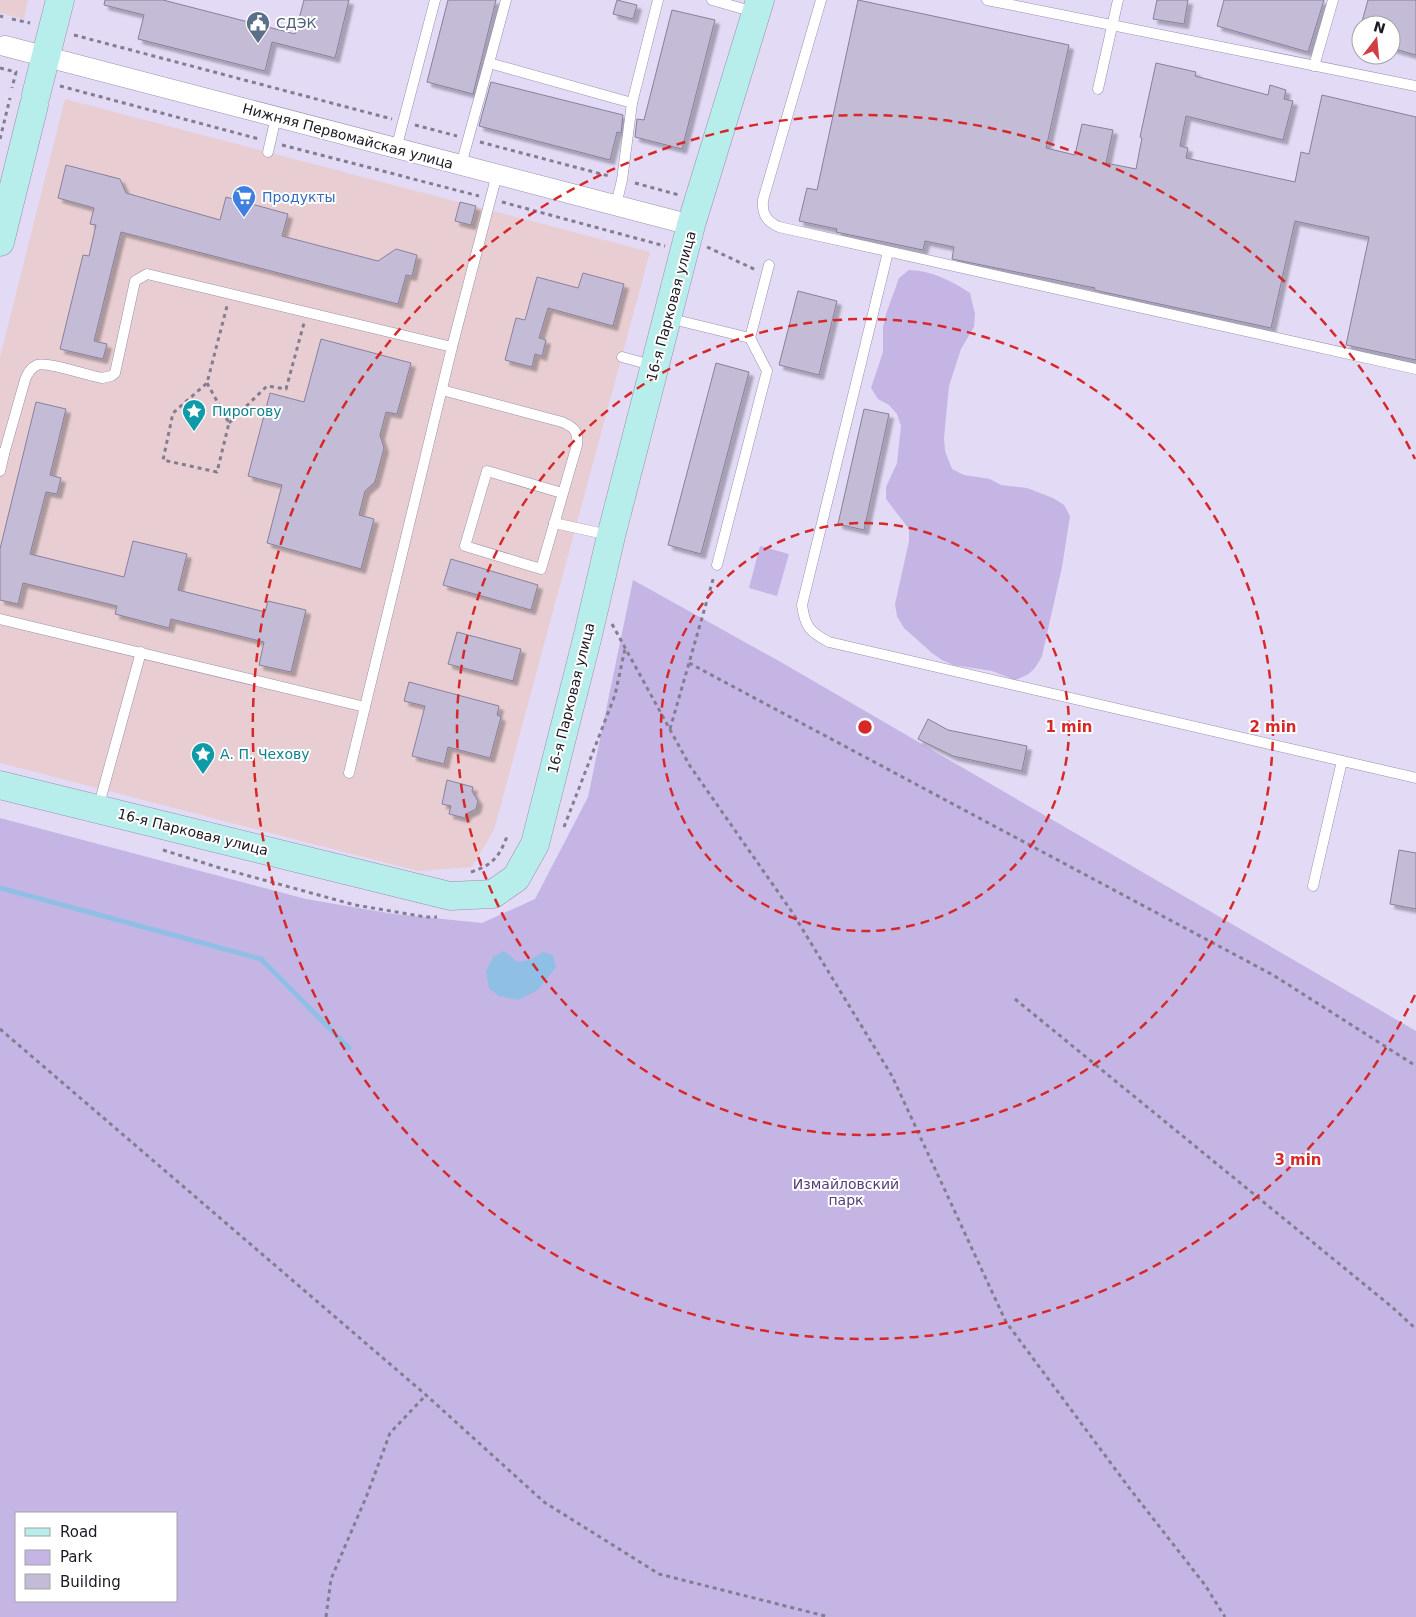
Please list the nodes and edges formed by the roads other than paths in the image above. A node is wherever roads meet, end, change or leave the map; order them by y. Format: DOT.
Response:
graph roads {
  1 [pos="60,0"];
  2 [pos="435,0"];
  3 [pos="506,0"];
  4 [pos="658,0"];
  5 [pos="712,0"];
  6 [pos="821,0"];
  7 [pos="987,0"];
  8 [pos="1118,0"];
  9 [pos="1333,0"];
  10 [pos="758,6"];
  11 [pos="1112,26"];
  12 [pos="5,46"];
  13 [pos="46,57"];
  14 [pos="489,63"];
  15 [pos="1314,66"];
  16 [pos="1416,86"];
  17 [pos="1098,89"];
  18 [pos="632,103"];
  19 [pos="276,117"];
  20 [pos="269,147"];
  21 [pos="396,149"];
  22 [pos="461,165"];
  23 [pos="497,174"];
  24 [pos="616,205"];
  25 [pos="696,235"];
  26 [pos="0,242"];
  27 [pos="888,252"];
  28 [pos="768,270"];
  29 [pos="668,318"];
  30 [pos="750,338"];
  31 [pos="452,347"];
  32 [pos="622,357"];
  33 [pos="655,366"];
  34 [pos="1416,369"];
  35 [pos="442,390"];
  36 [pos="2,454"];
  37 [pos="0,471"];
  38 [pos="562,493"];
  39 [pos="554,522"];
  40 [pos="611,536"];
  41 [pos="717,565"];
  42 [pos="0,619"];
  43 [pos="141,652"];
  44 [pos="365,706"];
  45 [pos="1342,761"];
  46 [pos="349,773"];
  47 [pos="1416,778"];
  48 [pos="0,785"];
  49 [pos="98,809"];
  50 [pos="1313,886"];
  1 -- 13 [label="main road"];
  2 -- 21 [label="lane"];
  3 -- 14 [label="lane"];
  4 -- 18 [label="lane"];
  5 -- 10 [label="lane"];
  6 -- 27 [label="lane"];
  7 -- 11 [label="lane"];
  8 -- 11 [label="lane"];
  9 -- 15 [label="lane"];
  10 -- 25 [label="main road, 16-я Парковая улица"];
  11 -- 15 [label="lane"];
  11 -- 17 [label="lane"];
  12 -- 13 [label="street, Нижняя Первомайская улица"];
  13 -- 19 [label="street, Нижняя Первомайская улица"];
  13 -- 26 [label="main road"];
  14 -- 18 [label="lane"];
  14 -- 22 [label="lane"];
  15 -- 16 [label="lane"];
  18 -- 24 [label="lane"];
  19 -- 20 [label="lane"];
  19 -- 21 [label="street, Нижняя Первомайская улица"];
  21 -- 22 [label="street, Нижняя Первомайская улица"];
  22 -- 23 [label="street, Нижняя Первомайская улица"];
  23 -- 24 [label="street, Нижняя Первомайская улица"];
  23 -- 31 [label="lane"];
  24 -- 25 [label="street, Нижняя Первомайская улица"];
  25 -- 29 [label="main road, 16-я Парковая улица"];
  27 -- 34 [label="lane"];
  27 -- 45 [label="lane"];
  28 -- 30 [label="lane"];
  29 -- 30 [label="lane"];
  29 -- 33 [label="main road, 16-я Парковая улица"];
  30 -- 41 [label="lane"];
  31 -- 35 [label="lane"];
  31 -- 36 [label="lane"];
  32 -- 33 [label="lane"];
  33 -- 40 [label="main road, 16-я Парковая улица"];
  35 -- 38 [label="lane"];
  35 -- 44 [label="lane"];
  36 -- 37 [label="lane"];
  38 -- 39 [label="lane"];
  38 -- 39 [label="lane"];
  39 -- 40 [label="lane"];
  40 -- 49 [label="main road, 16-я Парковая улица"];
  42 -- 43 [label="lane"];
  43 -- 44 [label="lane"];
  43 -- 49 [label="lane"];
  44 -- 46 [label="lane"];
  45 -- 47 [label="lane"];
  45 -- 50 [label="lane"];
  48 -- 49 [label="main road, 16-я Парковая улица"];
}
